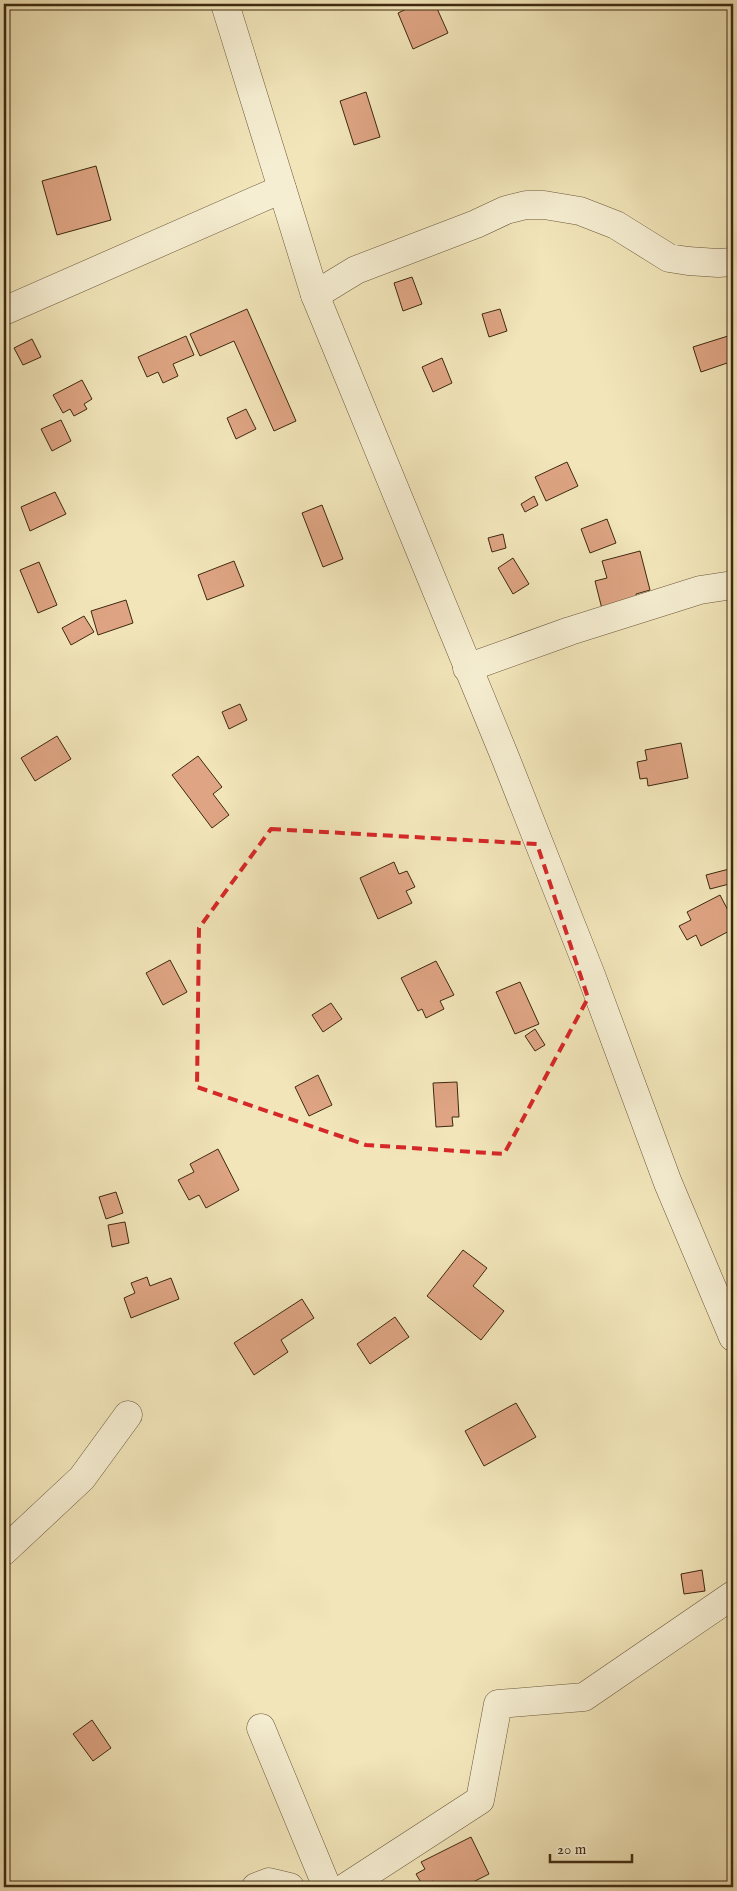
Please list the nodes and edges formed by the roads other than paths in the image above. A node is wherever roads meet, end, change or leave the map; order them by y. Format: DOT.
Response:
graph roads {
  1 [pos="225,4"];
  2 [pos="282,189"];
  3 [pos="733,262"];
  4 [pos="315,295"];
  5 [pos="4,311"];
  6 [pos="733,585"];
  7 [pos="467,668"];
  8 [pos="733,1337"];
  9 [pos="128,1415"];
  10 [pos="4,1551"];
  11 [pos="733,1596"];
  12 [pos="261,1728"];
  13 [pos="256,1887"];
  14 [pos="290,1887"];
  15 [pos="327,1887"];
  16 [pos="346,1887"];
  1 -- 2 [label="street"];
  2 -- 4 [label="street"];
  2 -- 5 [label="street"];
  3 -- 4 [label="street"];
  4 -- 7 [label="street"];
  6 -- 7 [label="street"];
  7 -- 8 [label="street"];
  9 -- 10 [label="street"];
  11 -- 16 [label="street"];
  12 -- 15 [label="street"];
  13 -- 14 [label="street"];
}
